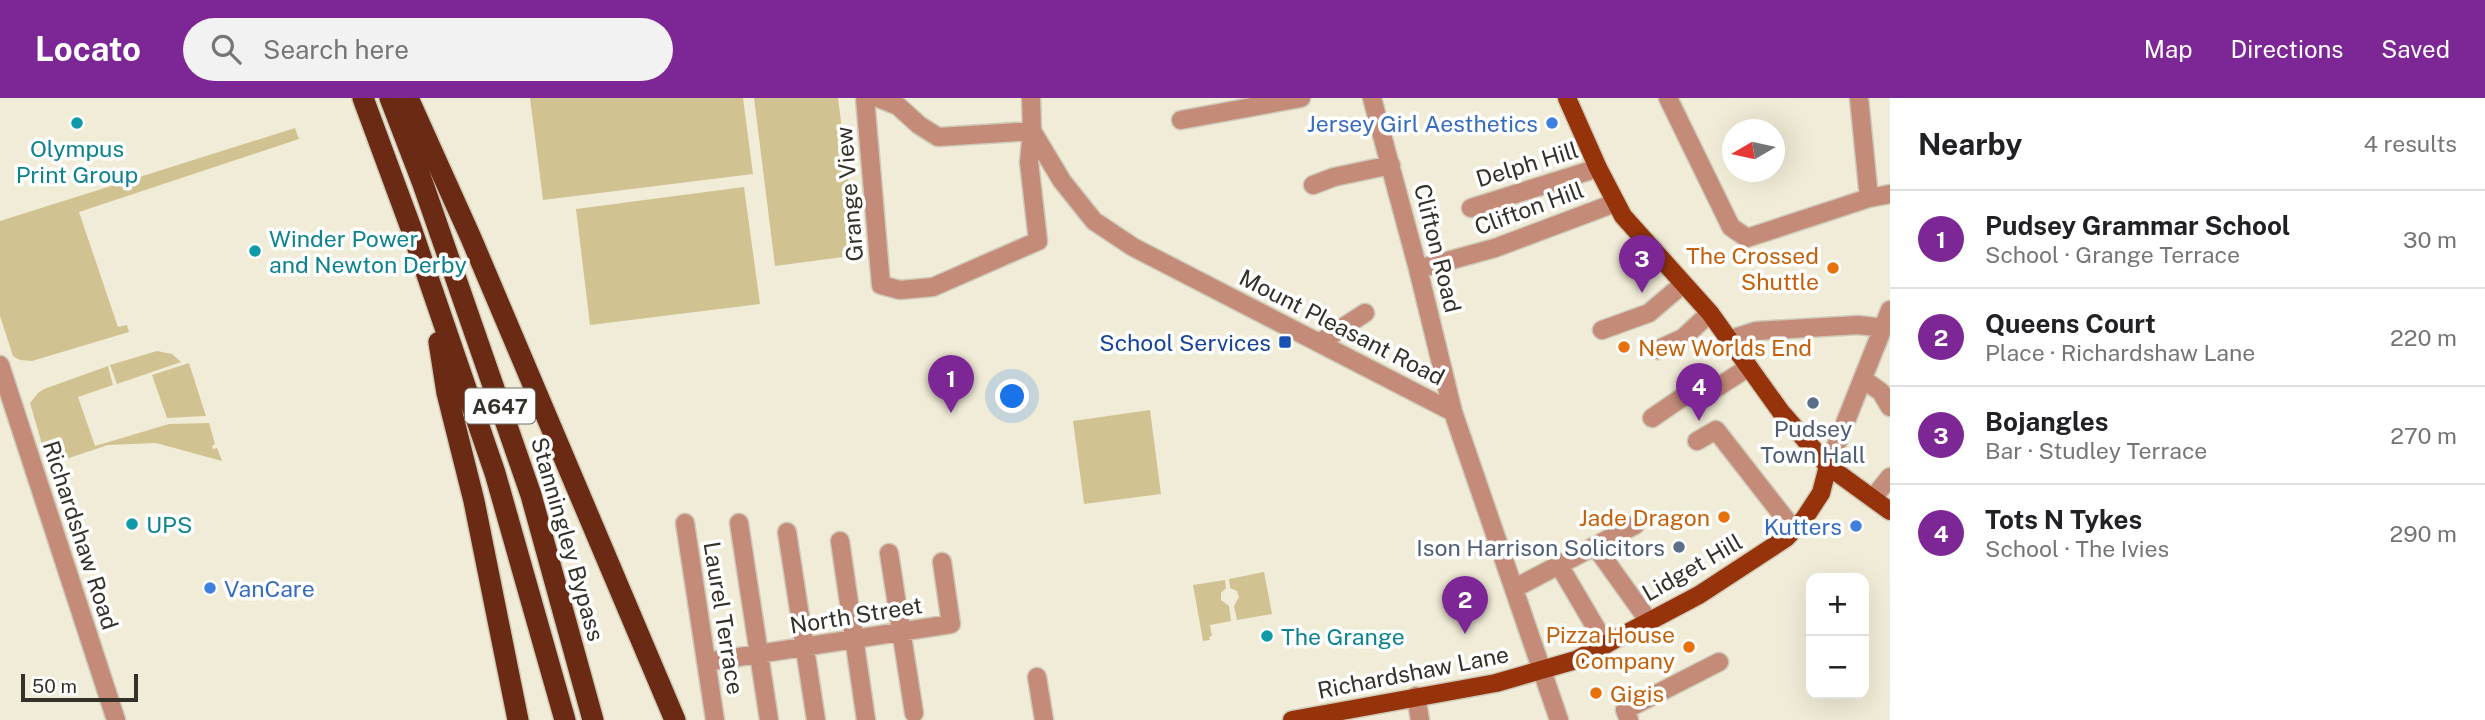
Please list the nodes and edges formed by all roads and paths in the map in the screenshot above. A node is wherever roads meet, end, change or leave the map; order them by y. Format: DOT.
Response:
graph roads {
  1 [pos="363,98"];
  2 [pos="390,98"];
  3 [pos="408,98"];
  4 [pos="865,98"];
  5 [pos="878,98"];
  6 [pos="1031,98"];
  7 [pos="1301,98"];
  8 [pos="1372,98"];
  9 [pos="1567,98"];
  10 [pos="1668,98"];
  11 [pos="1859,98"];
  12 [pos="1181,120"];
  13 [pos="1032,131"];
  14 [pos="1391,165"];
  15 [pos="1598,168"];
  16 [pos="1313,185"];
  17 [pos="1890,194"];
  18 [pos="1869,198"];
  19 [pos="1615,204"];
  20 [pos="1471,208"];
  21 [pos="1418,269"];
  22 [pos="1683,284"];
  23 [pos="431,287"];
  24 [pos="1890,310"];
  25 [pos="1365,313"];
  26 [pos="1710,313"];
  27 [pos="1884,328"];
  28 [pos="1602,330"];
  29 [pos="1731,339"];
  30 [pos="1318,343"];
  31 [pos="1657,350"];
  32 [pos="0,365"];
  33 [pos="1749,368"];
  34 [pos="1863,379"];
  35 [pos="1890,407"];
  36 [pos="1453,412"];
  37 [pos="1652,418"];
  38 [pos="0,424"];
  39 [pos="20,428"];
  40 [pos="1698,441"];
  41 [pos="1828,466"];
  42 [pos="1890,477"];
  43 [pos="1873,498"];
  44 [pos="1890,511"];
  45 [pos="685,523"];
  46 [pos="739,523"];
  47 [pos="1635,525"];
  48 [pos="1794,530"];
  49 [pos="787,532"];
  50 [pos="840,541"];
  51 [pos="1595,546"];
  52 [pos="889,553"];
  53 [pos="942,562"];
  54 [pos="1559,565"];
  55 [pos="1515,588"];
  56 [pos="1648,620"];
  57 [pos="901,633"];
  58 [pos="855,640"];
  59 [pos="1606,645"];
  60 [pos="806,648"];
  61 [pos="759,654"];
  62 [pos="706,662"];
  63 [pos="1718,662"];
  64 [pos="1543,671"];
  65 [pos="1037,677"];
  66 [pos="1416,696"];
  67 [pos="914,713"];
  68 [pos="116,720"];
  69 [pos="519,720"];
  70 [pos="565,720"];
  71 [pos="593,720"];
  72 [pos="675,720"];
  73 [pos="715,720"];
  74 [pos="769,720"];
  75 [pos="816,720"];
  76 [pos="866,720"];
  77 [pos="1044,720"];
  78 [pos="1292,720"];
  79 [pos="1420,720"];
  80 [pos="1559,720"];
  81 [pos="1629,720"];
  1 -- 23 [label="highway, A647"];
  2 -- 71 [label="highway, Stanningley Bypass / A647"];
  3 -- 72 [label="highway"];
  4 -- 13 [label="street, Grange View"];
  5 -- 13 [label="street"];
  6 -- 13 [label="street, Mount Pleasant Road"];
  7 -- 12 [label="street"];
  8 -- 14 [label="street, Clifton Road"];
  9 -- 15 [label="main road"];
  10 -- 18 [label="street"];
  11 -- 18 [label="street"];
  13 -- 30 [label="street, Mount Pleasant Road"];
  14 -- 16 [label="street"];
  14 -- 21 [label="street, Clifton Road"];
  15 -- 19 [label="main road"];
  15 -- 20 [label="street, Delph Hill"];
  17 -- 18 [label="street"];
  19 -- 21 [label="street, Clifton Hill"];
  19 -- 22 [label="main road"];
  21 -- 36 [label="street, Clifton Road"];
  22 -- 26 [label="main road"];
  22 -- 28 [label="street"];
  23 -- 69 [label="highway"];
  23 -- 70 [label="highway, A647"];
  24 -- 27 [label="street"];
  25 -- 30 [label="street"];
  26 -- 29 [label="main road"];
  26 -- 31 [label="street"];
  27 -- 29 [label="street"];
  27 -- 34 [label="street"];
  29 -- 33 [label="main road"];
  30 -- 36 [label="street, Mount Pleasant Road"];
  32 -- 39 [label="street, Richardshaw Road"];
  33 -- 37 [label="street"];
  33 -- 41 [label="main road"];
  34 -- 35 [label="street"];
  34 -- 41 [label="street"];
  36 -- 55 [label="street, Mount Pleasant Road"];
  38 -- 39 [label="street"];
  39 -- 68 [label="street, Richardshaw Road"];
  40 -- 48 [label="street"];
  41 -- 43 [label="main road"];
  41 -- 48 [label="main road, Lidget Hill"];
  42 -- 43 [label="street"];
  43 -- 44 [label="main road"];
  45 -- 62 [label="street, Laurel Terrace"];
  46 -- 61 [label="street"];
  47 -- 51 [label="street"];
  48 -- 56 [label="main road, Lidget Hill"];
  49 -- 60 [label="street"];
  50 -- 58 [label="street"];
  51 -- 54 [label="street"];
  51 -- 56 [label="street"];
  52 -- 57 [label="street"];
  53 -- 57 [label="street, North Street"];
  54 -- 55 [label="street"];
  54 -- 59 [label="street"];
  55 -- 64 [label="street, Mount Pleasant Road"];
  56 -- 59 [label="main road, Lidget Hill"];
  57 -- 58 [label="street, North Street"];
  57 -- 67 [label="street"];
  58 -- 60 [label="street, North Street"];
  58 -- 76 [label="street"];
  59 -- 64 [label="main road, Lidget Hill"];
  60 -- 61 [label="street, North Street"];
  60 -- 75 [label="street"];
  61 -- 62 [label="street, North Street"];
  61 -- 74 [label="street"];
  62 -- 73 [label="street, Laurel Terrace"];
  63 -- 81 [label="street"];
  64 -- 66 [label="main road, Richardshaw Lane"];
  64 -- 80 [label="street, Mount Pleasant Road"];
  65 -- 77 [label="street"];
  66 -- 78 [label="main road, Richardshaw Lane"];
  66 -- 79 [label="street"];
}
